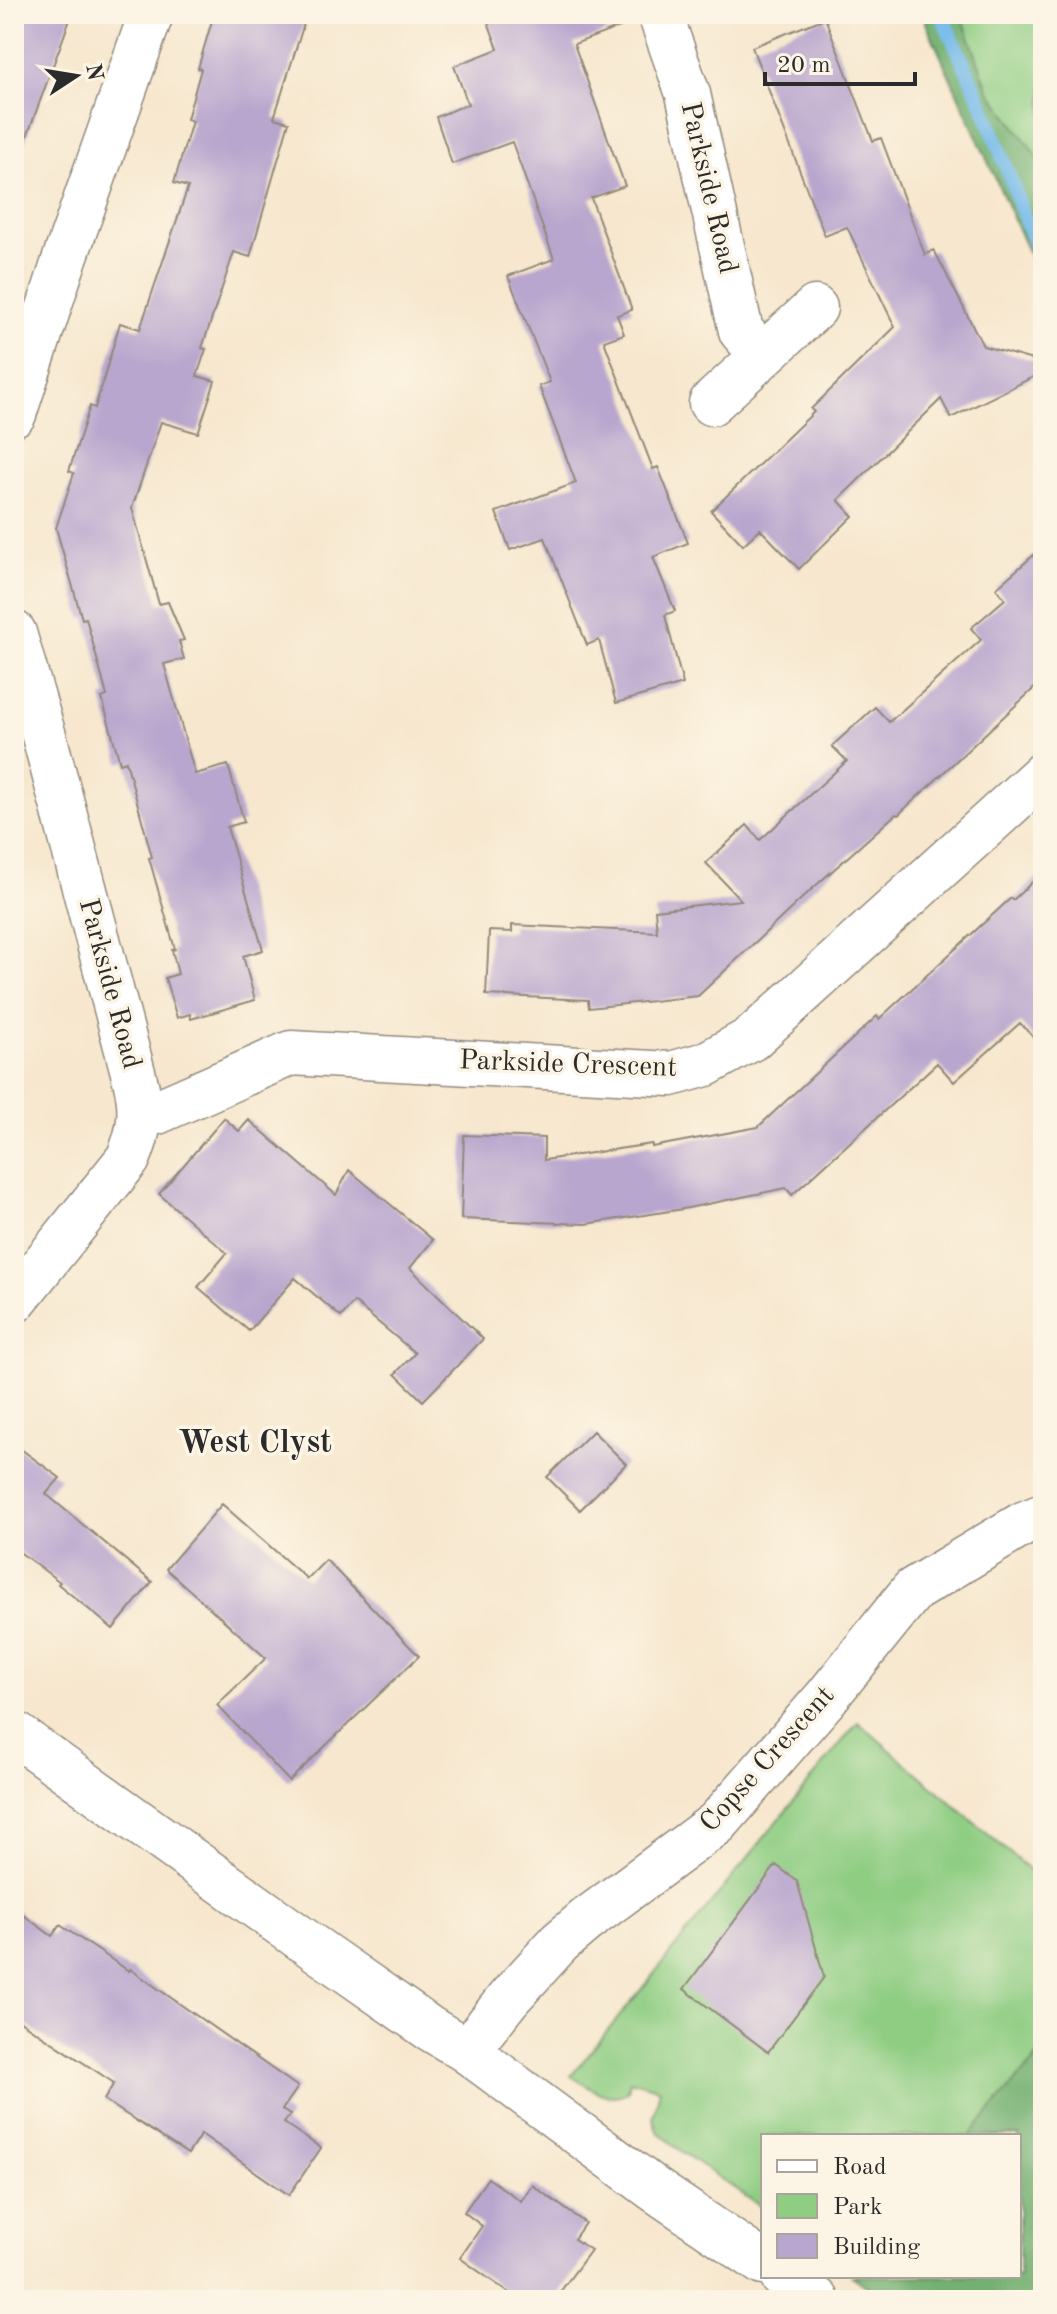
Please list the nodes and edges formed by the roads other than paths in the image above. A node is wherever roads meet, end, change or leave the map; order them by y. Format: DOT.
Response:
graph roads {
  1 [pos="151,14"];
  2 [pos="660,14"];
  3 [pos="815,308"];
  4 [pos="763,356"];
  5 [pos="711,403"];
  6 [pos="14,414"];
  7 [pos="14,633"];
  8 [pos="1043,774"];
  9 [pos="141,1116"];
  10 [pos="14,1301"];
  11 [pos="1043,1516"];
  12 [pos="14,1733"];
  13 [pos="467,2051"];
  14 [pos="761,2262"];
  15 [pos="785,2278"];
  16 [pos="817,2300"];
  1 -- 6 [label="street"];
  2 -- 4 [label="street, Parkside Road"];
  3 -- 4 [label="street"];
  4 -- 5 [label="street"];
  7 -- 9 [label="street, Parkside Road"];
  8 -- 9 [label="street, Parkside Crescent"];
  9 -- 10 [label="street, Parkside Road"];
  11 -- 13 [label="street, Copse Crescent"];
  12 -- 13 [label="street"];
  13 -- 14 [label="street"];
  15 -- 16 [label="street"];
}
